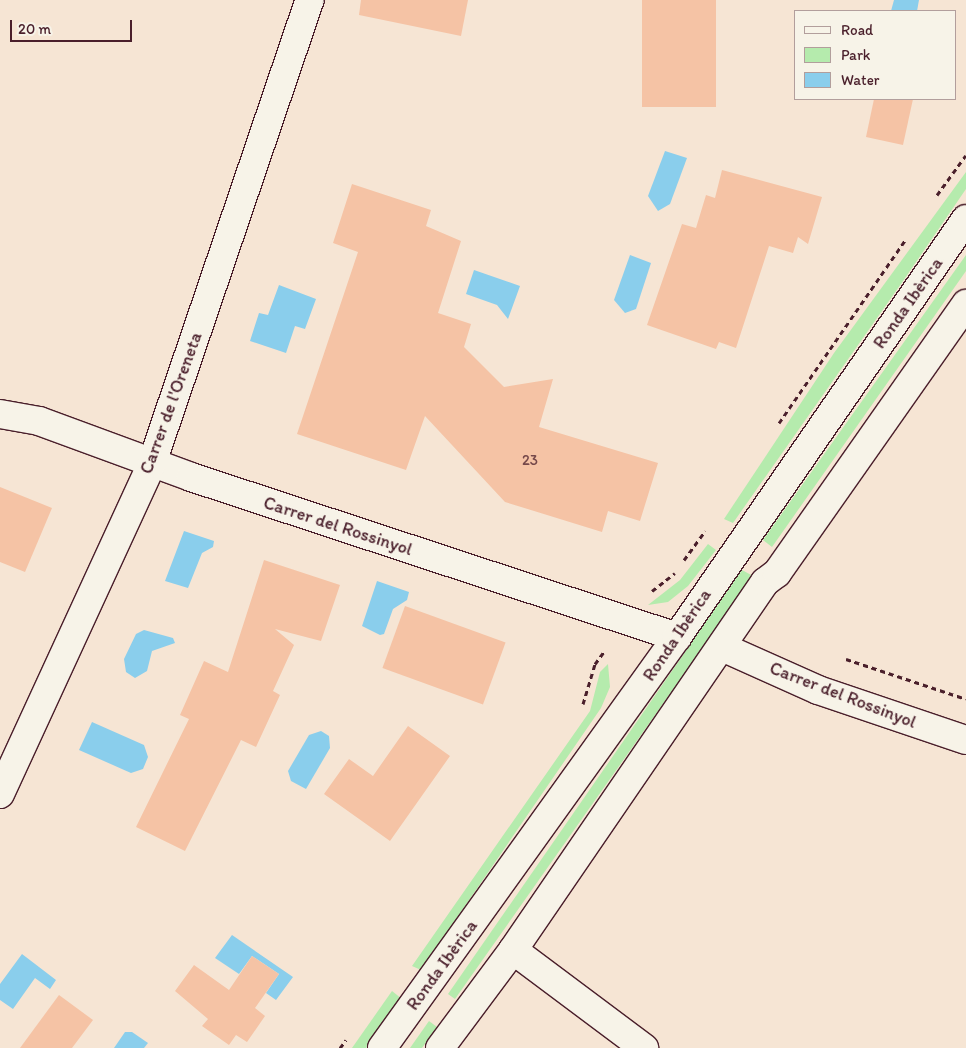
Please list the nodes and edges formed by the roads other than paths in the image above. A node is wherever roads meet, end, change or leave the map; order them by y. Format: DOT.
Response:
graph roads {
  1 [pos="310,0"];
  2 [pos="966,219"];
  3 [pos="966,304"];
  4 [pos="0,414"];
  5 [pos="152,463"];
  6 [pos="677,637"];
  7 [pos="722,647"];
  8 [pos="966,740"];
  9 [pos="0,794"];
  10 [pos="513,950"];
  11 [pos="382,1048"];
  12 [pos="440,1048"];
  13 [pos="644,1048"];
  1 -- 5 [label="street, Carrer de l'Oreneta"];
  2 -- 6 [label="street, Ronda Ibèrica"];
  3 -- 7 [label="street"];
  4 -- 5 [label="street, Carrer del Rossinyol"];
  5 -- 6 [label="street, Carrer del Rossinyol"];
  5 -- 9 [label="street, Carrer de l'Oreneta"];
  6 -- 11 [label="street, Ronda Ibèrica"];
  7 -- 8 [label="street, Carrer del Rossinyol"];
  7 -- 10 [label="street"];
  10 -- 12 [label="street"];
  10 -- 13 [label="street"];
}
